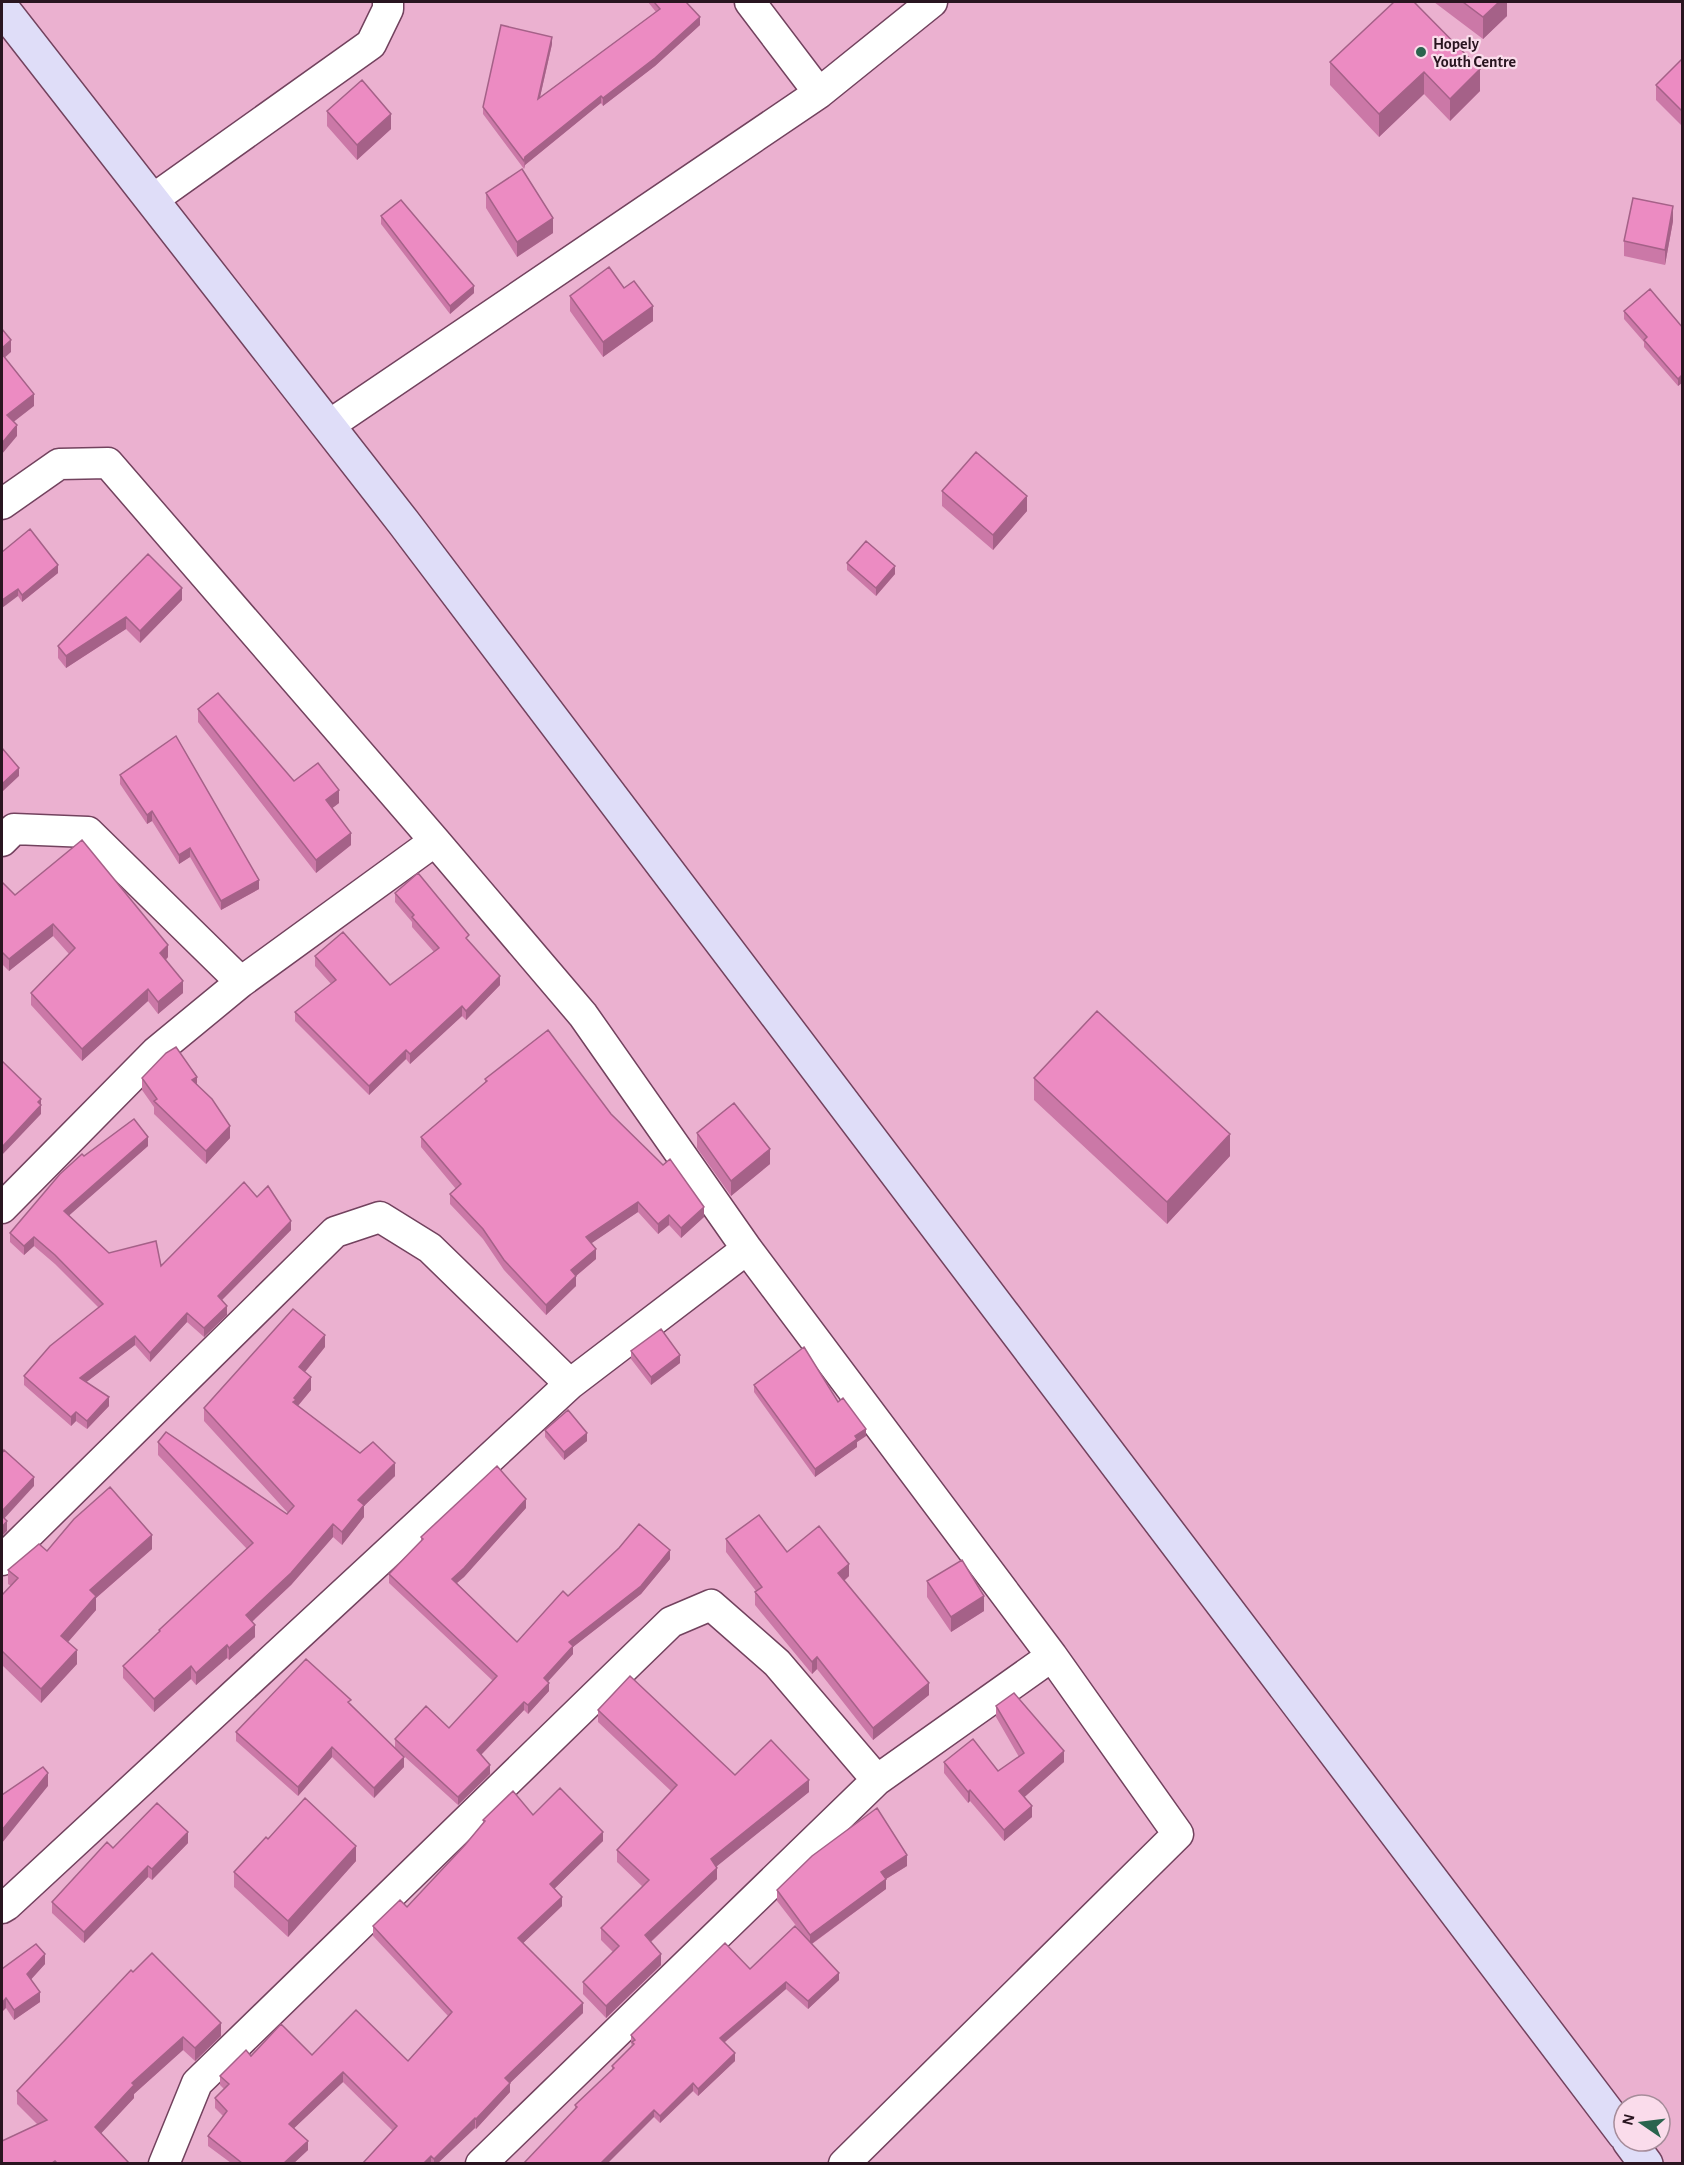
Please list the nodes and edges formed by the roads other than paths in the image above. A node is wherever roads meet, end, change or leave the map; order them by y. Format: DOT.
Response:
graph roads {
  1 [pos="388,2"];
  2 [pos="750,2"];
  3 [pos="932,2"];
  4 [pos="2,8"];
  5 [pos="819,93"];
  6 [pos="152,200"];
  7 [pos="328,426"];
  8 [pos="2,504"];
  9 [pos="2,841"];
  10 [pos="435,841"];
  11 [pos="241,982"];
  12 [pos="2,1208"];
  13 [pos="747,1250"];
  14 [pos="570,1384"];
  15 [pos="2,1560"];
  16 [pos="1052,1656"];
  17 [pos="877,1780"];
  18 [pos="2,1908"];
  19 [pos="1612,2118"];
  20 [pos="164,2163"];
  21 [pos="481,2163"];
  22 [pos="844,2163"];
  1 -- 6 [label="street"];
  2 -- 5 [label="street"];
  3 -- 5 [label="street"];
  4 -- 6 [label="main road"];
  5 -- 7 [label="street"];
  6 -- 7 [label="main road"];
  7 -- 19 [label="main road"];
  8 -- 10 [label="street"];
  9 -- 11 [label="street"];
  10 -- 11 [label="street"];
  10 -- 13 [label="street"];
  11 -- 12 [label="street"];
  13 -- 14 [label="street"];
  13 -- 16 [label="street"];
  14 -- 15 [label="street"];
  14 -- 18 [label="street"];
  16 -- 17 [label="street"];
  16 -- 22 [label="street"];
  17 -- 20 [label="street"];
  17 -- 21 [label="street"];
}
